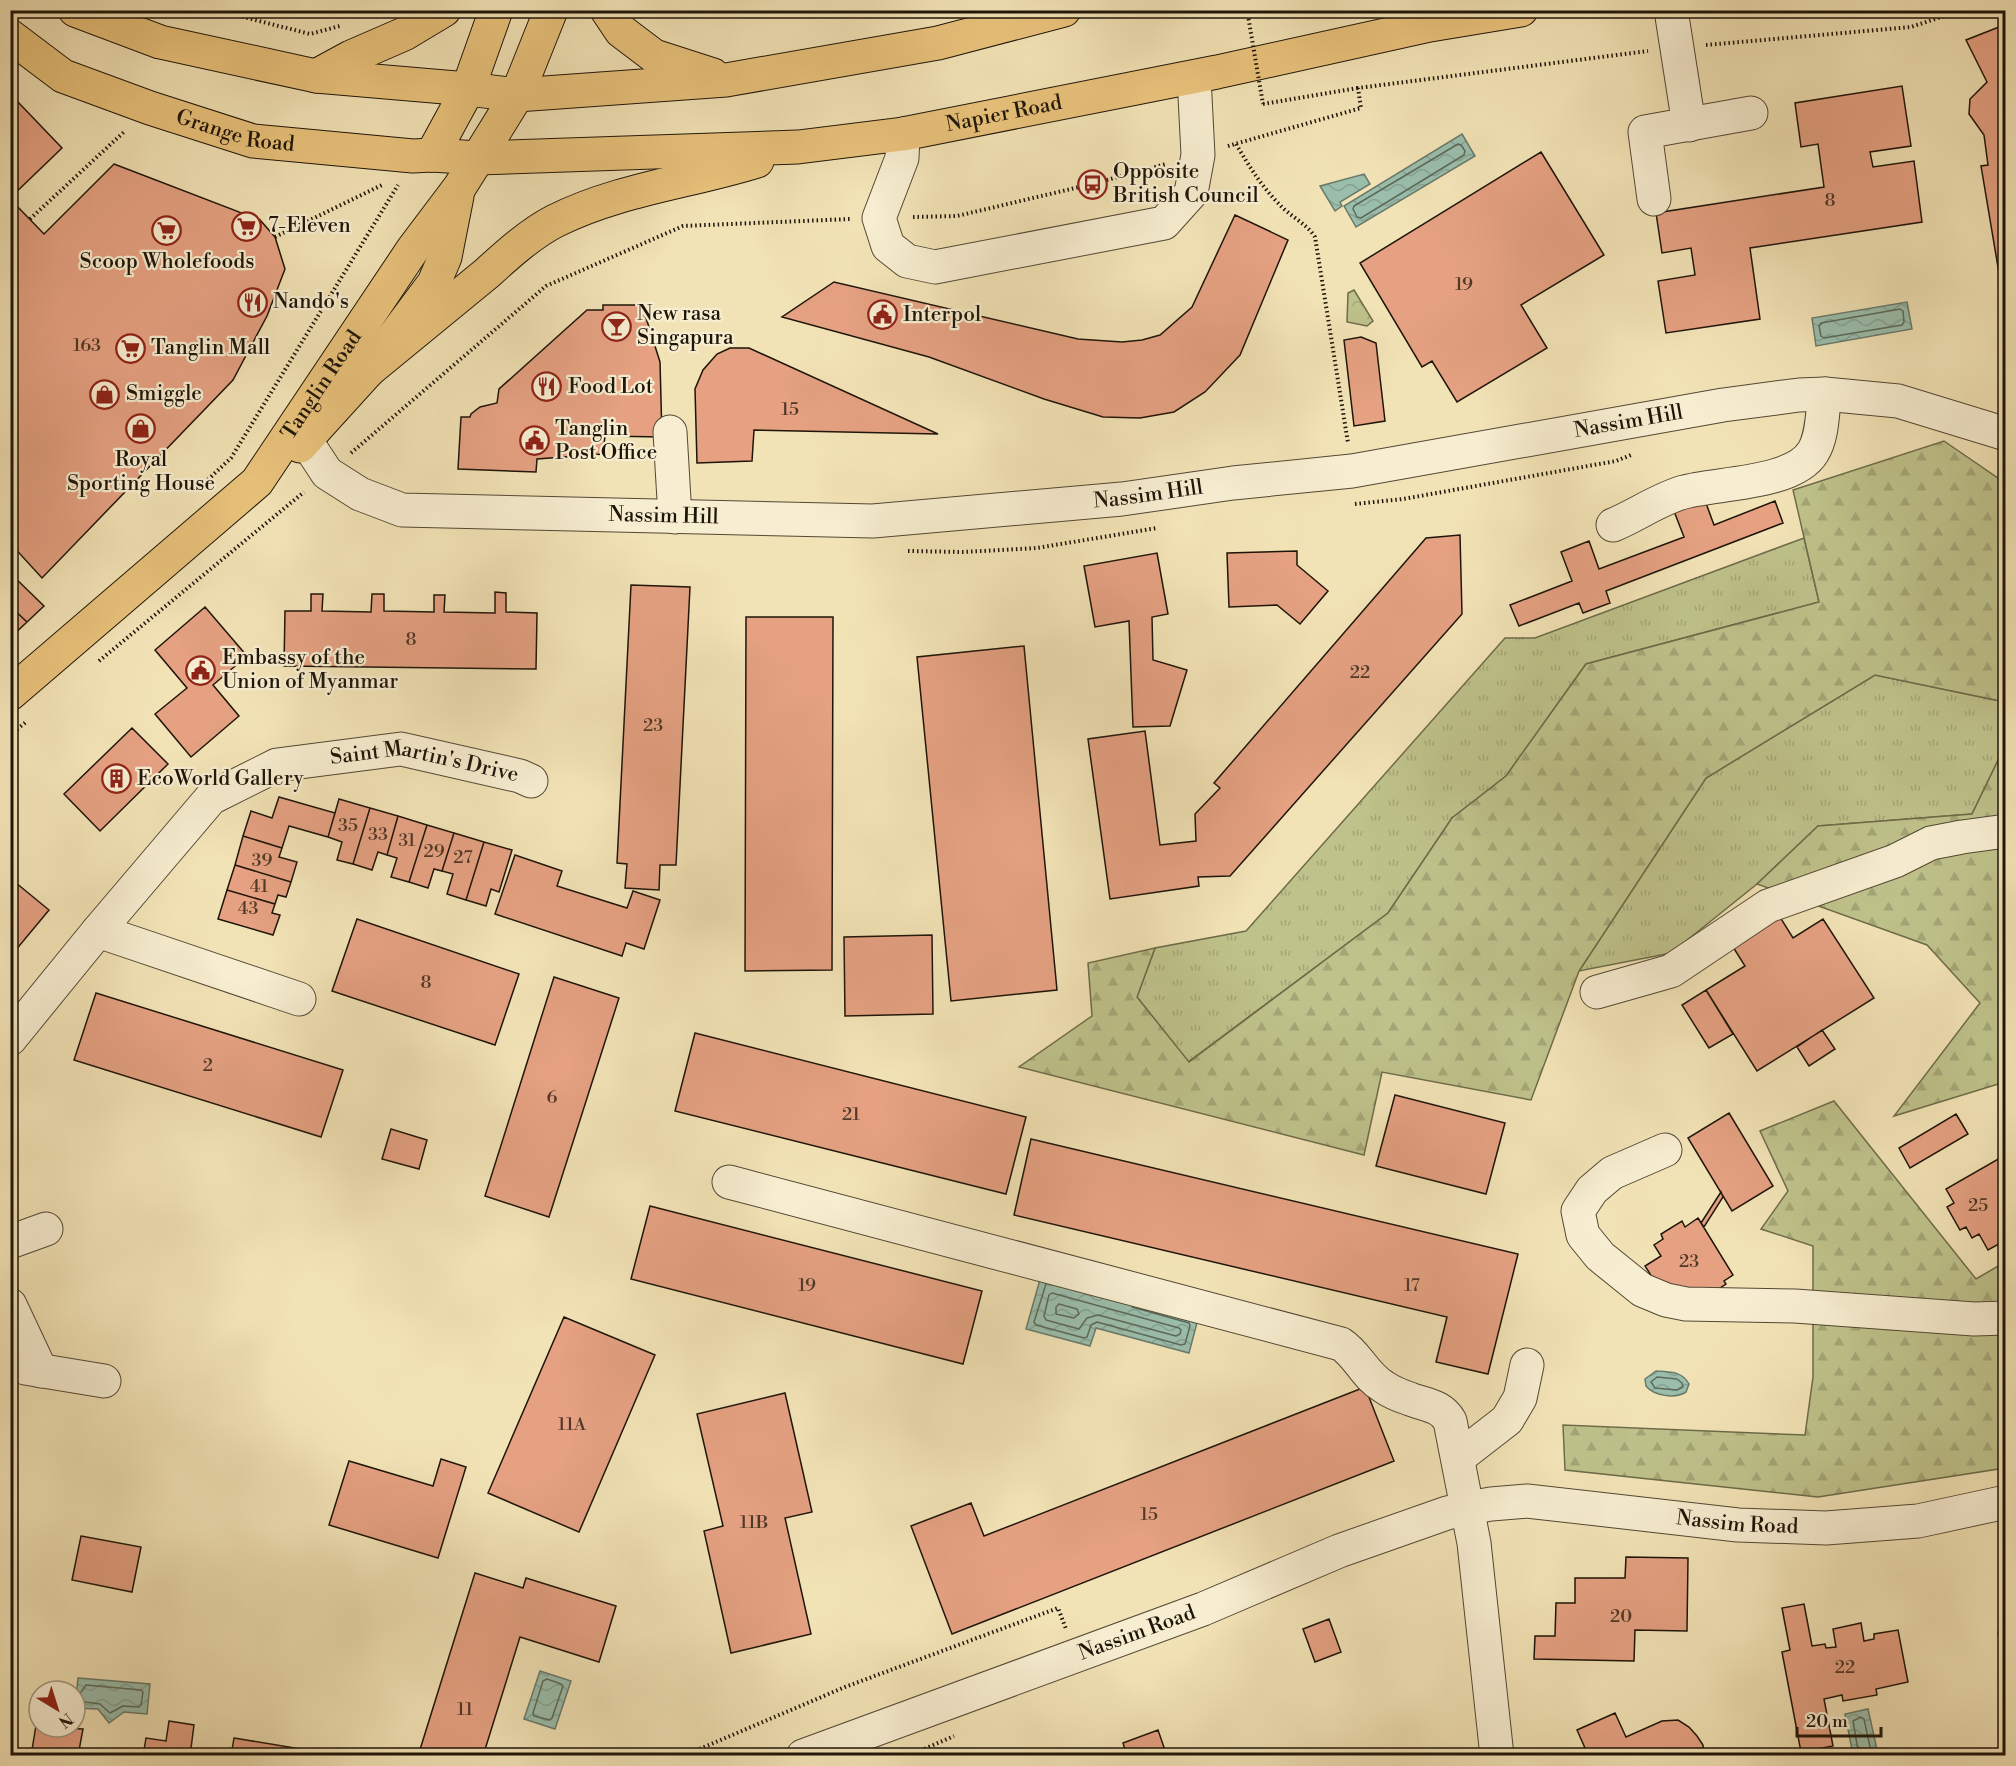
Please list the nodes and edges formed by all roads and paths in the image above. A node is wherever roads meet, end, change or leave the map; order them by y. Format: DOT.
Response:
graph roads {
  1 [pos="75,10"];
  2 [pos="216,10"];
  3 [pos="373,10"];
  4 [pos="444,10"];
  5 [pos="496,10"];
  6 [pos="551,10"];
  7 [pos="607,10"];
  8 [pos="1064,10"];
  9 [pos="1247,10"];
  10 [pos="1521,10"];
  11 [pos="1671,10"];
  12 [pos="1436,18"];
  13 [pos="355,20"];
  14 [pos="346,25"];
  15 [pos="10,36"];
  16 [pos="316,76"];
  17 [pos="1194,77"];
  18 [pos="726,80"];
  19 [pos="1358,88"];
  20 [pos="468,89"];
  21 [pos="517,95"];
  22 [pos="150,108"];
  23 [pos="1751,113"];
  24 [pos="1689,124"];
  25 [pos="903,134"];
  26 [pos="1236,144"];
  27 [pos="798,147"];
  28 [pos="432,155"];
  29 [pos="478,158"];
  30 [pos="386,183"];
  31 [pos="399,183"];
  32 [pos="459,188"];
  33 [pos="1654,199"];
  34 [pos="30,219"];
  35 [pos="275,237"];
  36 [pos="369,370"];
  37 [pos="1825,394"];
  38 [pos="670,432"];
  39 [pos="2006,434"];
  40 [pos="306,441"];
  41 [pos="1352,471"];
  42 [pos="257,482"];
  43 [pos="197,490"];
  44 [pos="675,517"];
  45 [pos="1613,525"];
  46 [pos="10,694"];
  47 [pos="531,781"];
  48 [pos="2006,831"];
  49 [pos="98,932"];
  50 [pos="1597,992"];
  51 [pos="299,999"];
  52 [pos="10,1039"];
  53 [pos="1665,1150"];
  54 [pos="729,1182"];
  55 [pos="46,1229"];
  56 [pos="10,1242"];
  57 [pos="10,1305"];
  58 [pos="2006,1318"];
  59 [pos="1527,1365"];
  60 [pos="26,1366"];
  61 [pos="104,1381"];
  62 [pos="1458,1458"];
  63 [pos="2006,1502"];
  64 [pos="1468,1508"];
  65 [pos="1076,1655"];
  66 [pos="683,1755"];
  67 [pos="803,1755"];
  68 [pos="1497,1755"];
  1 -- 16 [label="main road"];
  2 -- 14 [label="path"];
  3 -- 13 [label="path"];
  4 -- 16 [label="main road"];
  5 -- 20 [label="main road"];
  6 -- 21 [label="main road, Tanglin Road"];
  7 -- 18 [label="main road"];
  8 -- 18 [label="main road"];
  9 -- 19 [label="path, bridge"];
  10 -- 12 [label="main road, Napier Road"];
  11 -- 24 [label="street"];
  12 -- 17 [label="main road, Napier Road"];
  15 -- 22 [label="main road, Grange Road"];
  16 -- 20 [label="main road"];
  17 -- 25 [label="main road, Napier Road"];
  17 -- 25 [label="street"];
  18 -- 21 [label="main road"];
  20 -- 21 [label="main road"];
  20 -- 28 [label="main road"];
  21 -- 29 [label="main road, Tanglin Road"];
  22 -- 28 [label="main road, Grange Road"];
  22 -- 34 [label="path"];
  23 -- 24 [label="street"];
  24 -- 33 [label="street"];
  25 -- 27 [label="main road, Napier Road"];
  26 -- 41 [label="path"];
  27 -- 29 [label="main road, Napier Road"];
  27 -- 36 [label="main road"];
  28 -- 29 [label="main road, Grange Road"];
  29 -- 32 [label="main road, Tanglin Road"];
  30 -- 35 [label="path"];
  31 -- 43 [label="path"];
  32 -- 36 [label="main road"];
  32 -- 42 [label="main road, Tanglin Road"];
  36 -- 40 [label="main road"];
  37 -- 39 [label="street, Nassim Hill"];
  37 -- 41 [label="street, Nassim Hill"];
  37 -- 45 [label="street"];
  38 -- 44 [label="street"];
  40 -- 42 [label="main road"];
  40 -- 44 [label="street, Nassim Hill"];
  41 -- 44 [label="street, Nassim Hill"];
  42 -- 46 [label="main road, Tanglin Road"];
  47 -- 49 [label="street, Saint Martin's Drive"];
  48 -- 50 [label="street"];
  49 -- 51 [label="street"];
  49 -- 52 [label="street, Saint Martin's Drive"];
  53 -- 58 [label="street"];
  54 -- 62 [label="street"];
  55 -- 56 [label="street"];
  57 -- 60 [label="street"];
  59 -- 62 [label="street"];
  60 -- 61 [label="street"];
  62 -- 64 [label="street"];
  63 -- 64 [label="street, Nassim Road"];
  64 -- 65 [label="street, Nassim Road"];
  64 -- 68 [label="street"];
  65 -- 66 [label="path"];
  65 -- 67 [label="street, Nassim Road"];
}
